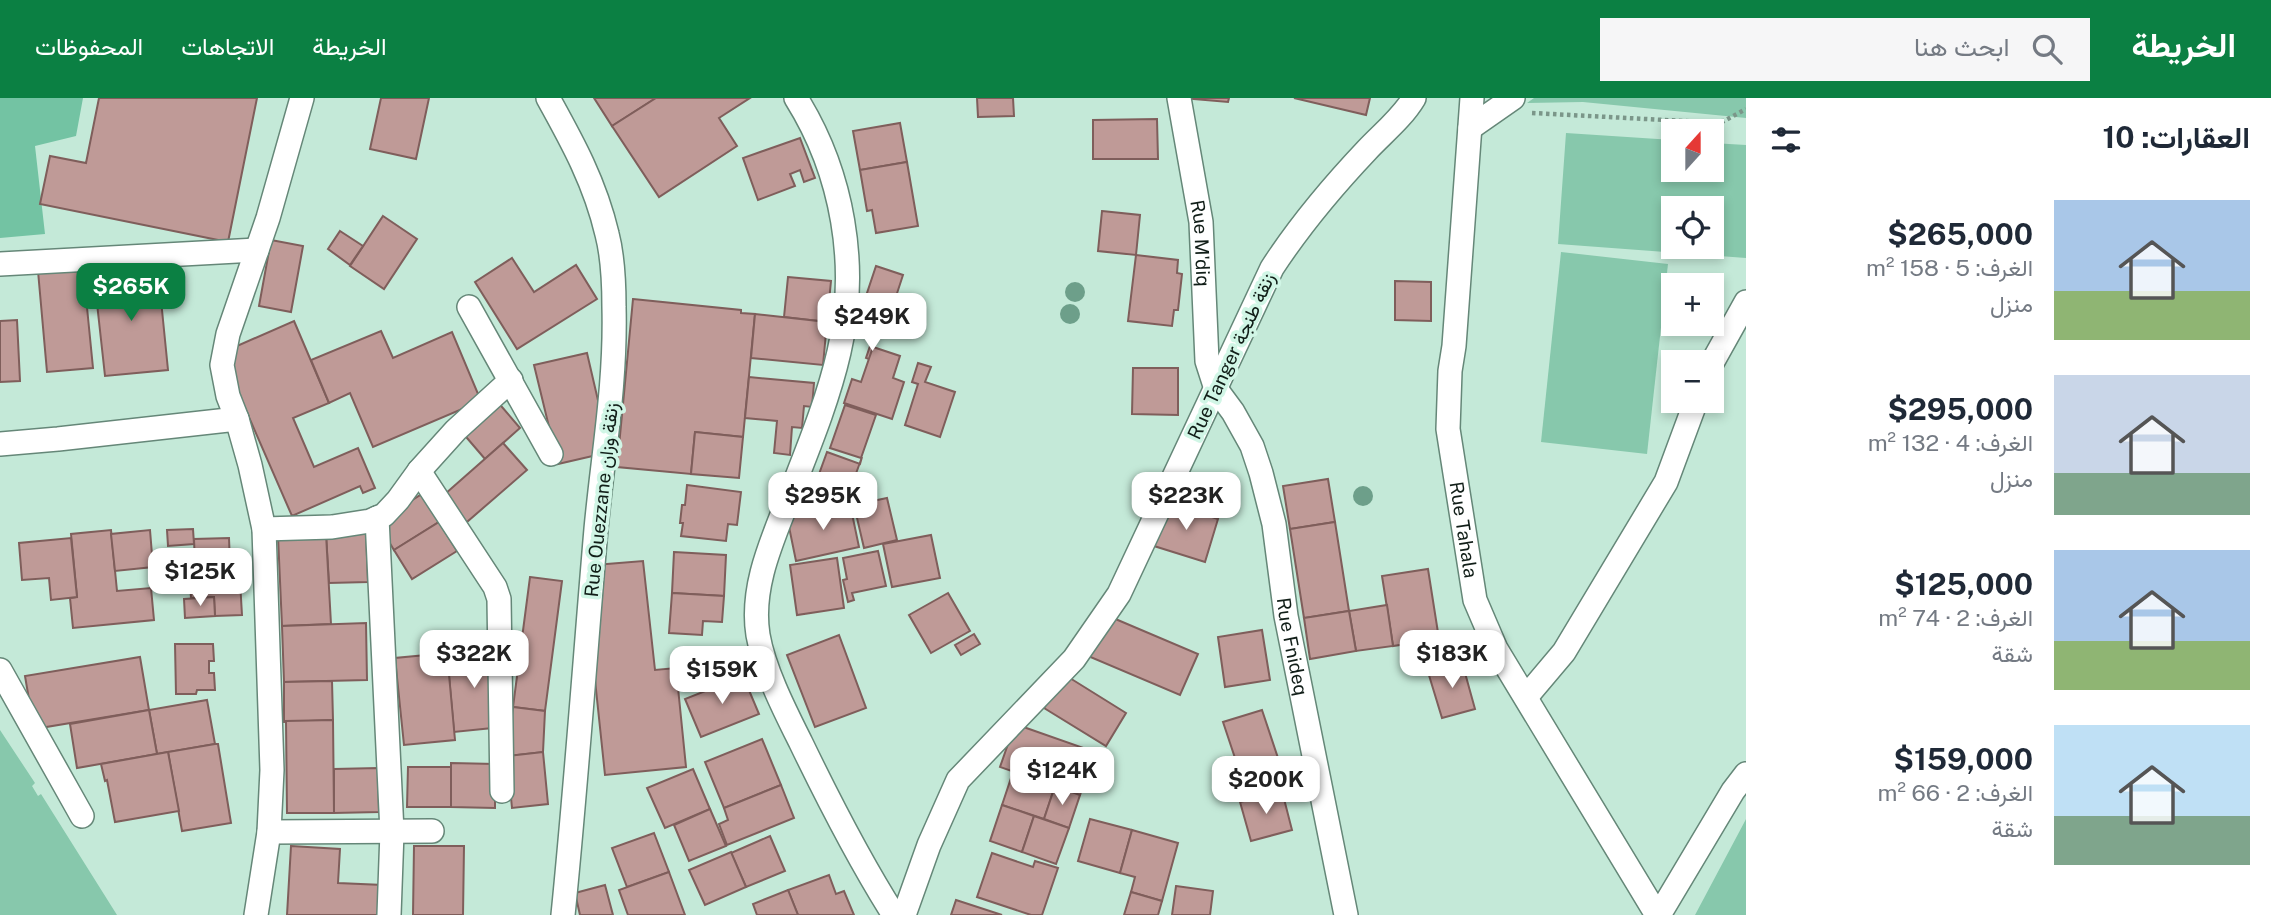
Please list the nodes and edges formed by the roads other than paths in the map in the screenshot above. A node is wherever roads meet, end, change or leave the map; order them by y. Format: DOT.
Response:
graph roads {
  1 [pos="302,98"];
  2 [pos="548,98"];
  3 [pos="1179,98"];
  4 [pos="1414,98"];
  5 [pos="1472,98"];
  6 [pos="799,99"];
  7 [pos="1505,104"];
  8 [pos="1470,128"];
  9 [pos="257,250"];
  10 [pos="0,264"];
  11 [pos="1746,302"];
  12 [pos="469,307"];
  13 [pos="1719,350"];
  14 [pos="511,380"];
  15 [pos="1216,389"];
  16 [pos="1692,413"];
  17 [pos="237,418"];
  18 [pos="0,444"];
  19 [pos="551,454"];
  20 [pos="419,471"];
  21 [pos="377,518"];
  22 [pos="264,529"];
  23 [pos="0,670"];
  24 [pos="1526,697"];
  25 [pos="1746,774"];
  26 [pos="502,791"];
  27 [pos="82,816"];
  28 [pos="432,831"];
  29 [pos="269,832"];
  30 [pos="392,832"];
  31 [pos="256,915"];
  32 [pos="389,915"];
  33 [pos="563,915"];
  34 [pos="894,915"];
  35 [pos="904,915"];
  36 [pos="1346,915"];
  37 [pos="1658,915"];
  1 -- 9 [label="street"];
  2 -- 33 [label="street, Rue Ouezzane زنقة وزان"];
  3 -- 15 [label="street, Rue M'diq"];
  4 -- 15 [label="street, Rue Tanger زنقة طنجة"];
  5 -- 8 [label="street, Rue Tahala"];
  6 -- 34 [label="street"];
  7 -- 8 [label="street"];
  8 -- 24 [label="street, Rue Tahala"];
  9 -- 10 [label="street"];
  9 -- 17 [label="street"];
  11 -- 13 [label="street"];
  12 -- 14 [label="street"];
  14 -- 19 [label="street"];
  14 -- 20 [label="street"];
  15 -- 35 [label="street, Rue Tanger زنقة طنجة"];
  15 -- 36 [label="street, Rue Fnideq"];
  16 -- 24 [label="street"];
  17 -- 18 [label="street"];
  17 -- 22 [label="street"];
  20 -- 21 [label="street"];
  20 -- 26 [label="street"];
  21 -- 22 [label="street"];
  21 -- 30 [label="street"];
  22 -- 29 [label="street"];
  23 -- 27 [label="street"];
  24 -- 37 [label="street, Rue Tahala"];
  25 -- 37 [label="street"];
  28 -- 30 [label="street"];
  29 -- 30 [label="street"];
  29 -- 31 [label="street"];
  30 -- 32 [label="street"];
}
